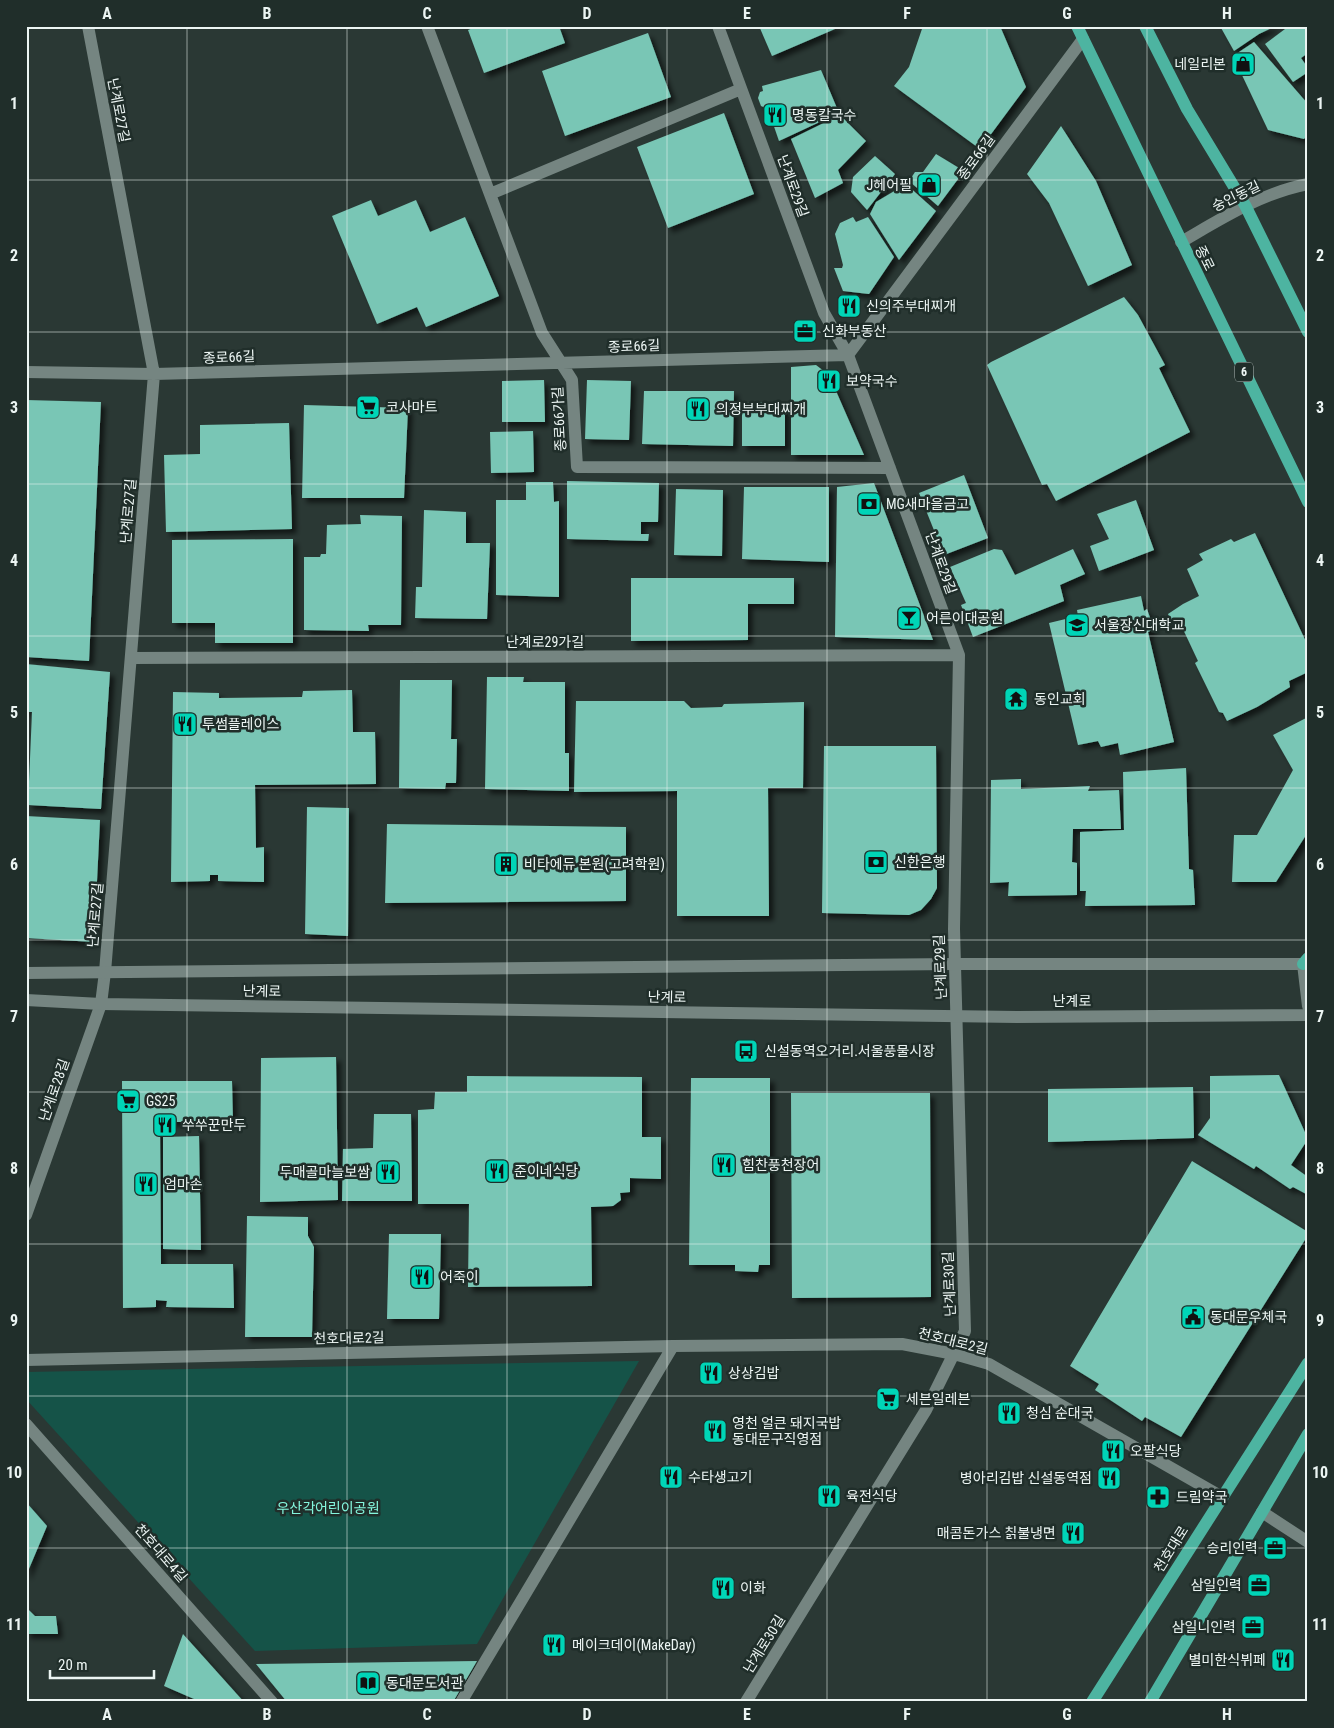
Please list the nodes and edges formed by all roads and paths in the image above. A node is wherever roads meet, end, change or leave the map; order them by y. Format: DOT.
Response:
graph roads {
  1 [pos="88,26"];
  2 [pos="427,26"];
  3 [pos="718,26"];
  4 [pos="1077,26"];
  5 [pos="1146,26"];
  6 [pos="1083,38"];
  7 [pos="741,89"];
  8 [pos="1308,184"];
  9 [pos="490,194"];
  10 [pos="1245,205"];
  11 [pos="1181,242"];
  12 [pos="1308,332"];
  13 [pos="848,355"];
  14 [pos="561,363"];
  15 [pos="26,372"];
  16 [pos="154,374"];
  17 [pos="890,468"];
  18 [pos="1308,502"];
  19 [pos="959,655"];
  20 [pos="131,658"];
  21 [pos="1306,962"];
  22 [pos="955,964"];
  23 [pos="105,972"];
  24 [pos="26,973"];
  25 [pos="26,1000"];
  26 [pos="101,1004"];
  27 [pos="1308,1006"];
  28 [pos="1308,1015"];
  29 [pos="957,1016"];
  30 [pos="26,1215"];
  31 [pos="673,1346"];
  32 [pos="954,1354"];
  33 [pos="26,1360"];
  34 [pos="1308,1363"];
  35 [pos="26,1424"];
  36 [pos="1308,1434"];
  37 [pos="1222,1496"];
  38 [pos="1262,1512"];
  39 [pos="1308,1542"];
  40 [pos="272,1702"];
  41 [pos="461,1702"];
  42 [pos="746,1702"];
  43 [pos="1092,1702"];
  44 [pos="1150,1702"];
  1 -- 16 [label="street, 난계로27길"];
  2 -- 9 [label="street, 종로66가길"];
  3 -- 7 [label="street, 난계로29길"];
  4 -- 6 [label="main road, 종로 / 6"];
  5 -- 10 [label="main road"];
  6 -- 11 [label="main road, 종로 / 6"];
  6 -- 13 [label="street, 종로66길"];
  7 -- 9 [label="street"];
  7 -- 13 [label="street, 난계로29길"];
  8 -- 10 [label="street, 숭인동길"];
  9 -- 14 [label="street, 종로66가길"];
  10 -- 11 [label="street, 숭인동길"];
  10 -- 12 [label="main road"];
  11 -- 18 [label="main road, 종로 / 6"];
  13 -- 14 [label="street, 종로66길"];
  13 -- 17 [label="street, 난계로29길"];
  14 -- 16 [label="street, 종로66길"];
  14 -- 17 [label="street, 종로66가길"];
  15 -- 16 [label="street, 종로66길"];
  16 -- 20 [label="street, 난계로27길"];
  17 -- 19 [label="street, 난계로29길"];
  19 -- 20 [label="street, 난계로29가길"];
  19 -- 22 [label="street, 난계로29길"];
  20 -- 23 [label="street, 난계로27길"];
  21 -- 22 [label="street, 난계로"];
  21 -- 27 [label="street"];
  22 -- 23 [label="street, 난계로"];
  22 -- 29 [label="street, 난계로29길"];
  23 -- 24 [label="street, 난계로"];
  23 -- 26 [label="street, 난계로27길"];
  25 -- 26 [label="street, 난계로"];
  26 -- 29 [label="street, 난계로"];
  26 -- 30 [label="street, 난계로28길"];
  28 -- 29 [label="street, 난계로"];
  29 -- 32 [label="street, 난계로30길"];
  31 -- 32 [label="street, 천호대로2길"];
  31 -- 33 [label="street, 천호대로2길"];
  31 -- 41 [label="street"];
  32 -- 37 [label="street, 천호대로2길"];
  32 -- 42 [label="street, 난계로30길"];
  34 -- 37 [label="main road, 천호대로"];
  35 -- 40 [label="street, 천호대로4길"];
  36 -- 38 [label="main road"];
  37 -- 43 [label="main road, 천호대로"];
  38 -- 39 [label="street"];
  38 -- 44 [label="main road"];
}
